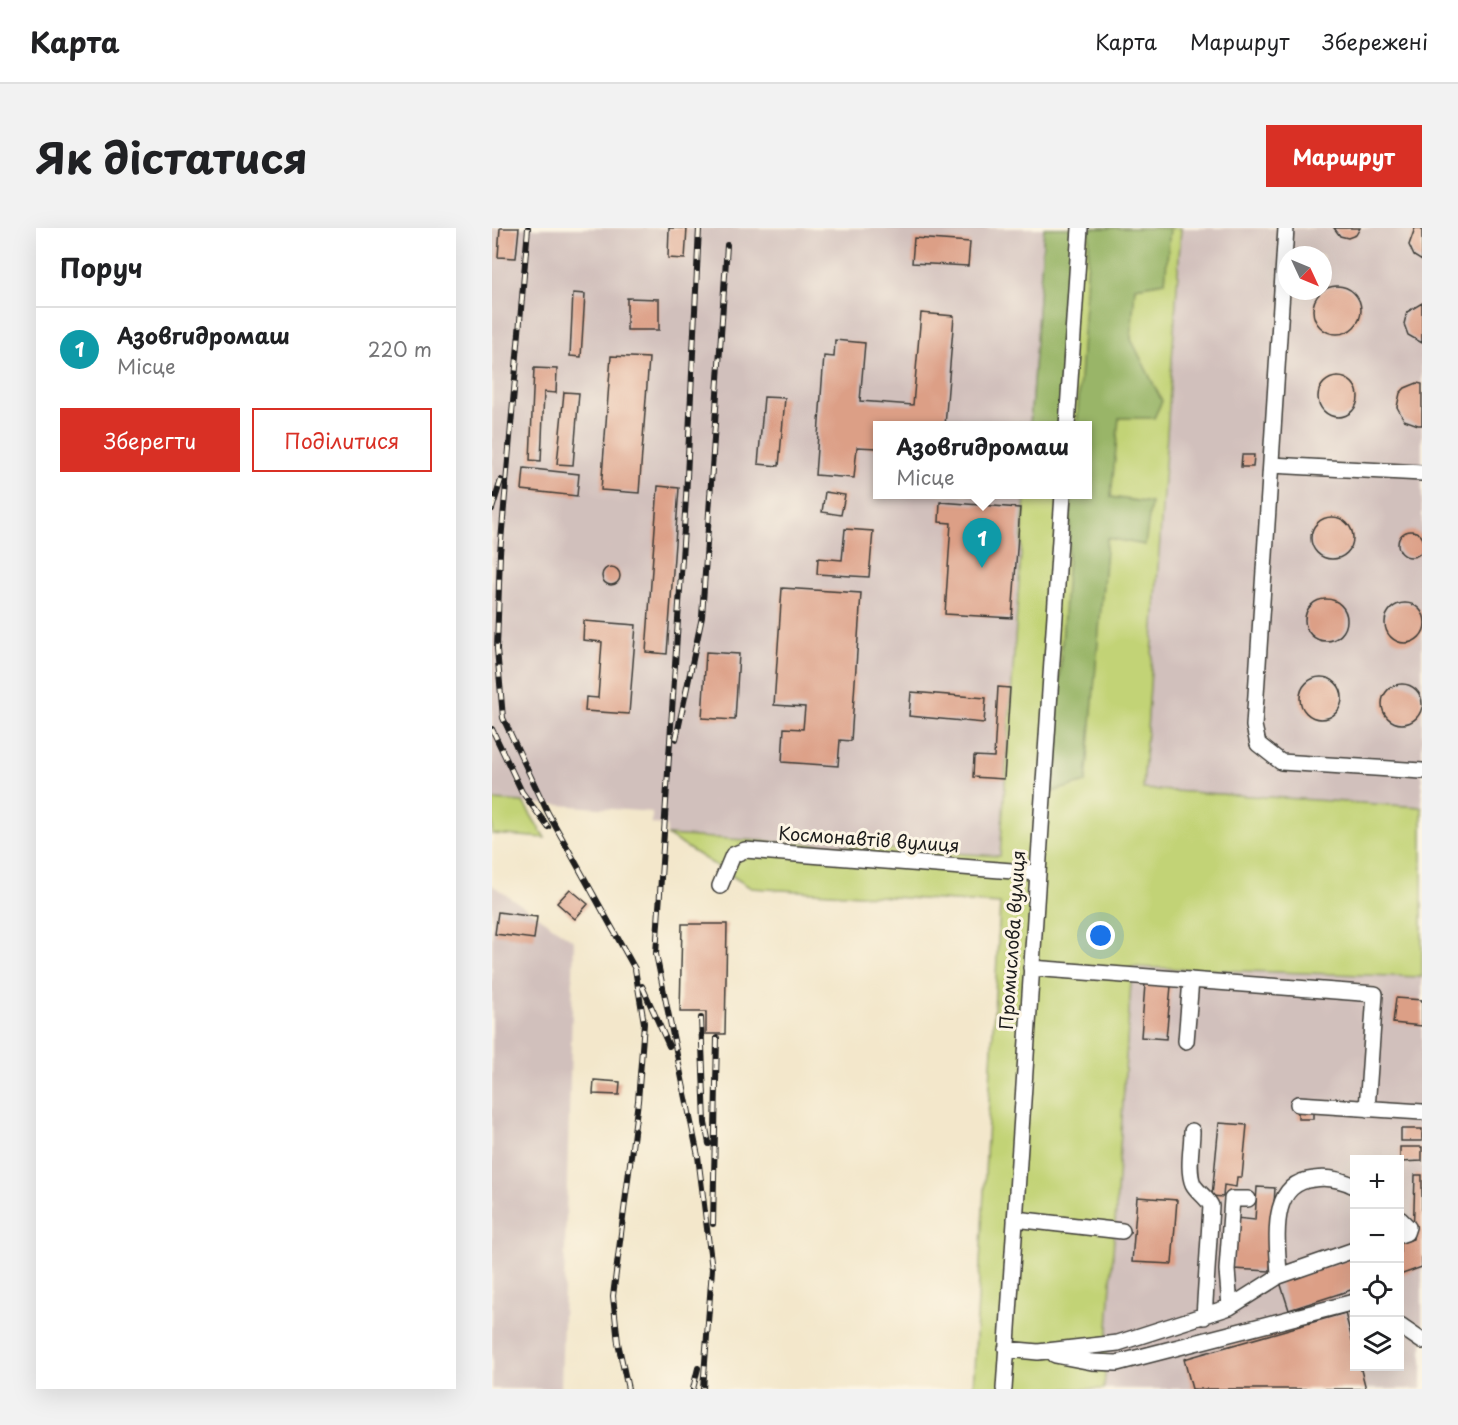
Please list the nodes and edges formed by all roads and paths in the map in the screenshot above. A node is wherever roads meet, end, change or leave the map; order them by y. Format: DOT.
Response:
graph roads {
  1 [pos="1080,228"];
  2 [pos="1286,228"];
  3 [pos="1067,421"];
  4 [pos="1271,465"];
  5 [pos="1422,473"];
  6 [pos="1063,499"];
  7 [pos="1422,771"];
  8 [pos="1037,873"];
  9 [pos="720,886"];
  10 [pos="1031,968"];
  11 [pos="1191,980"];
  12 [pos="1186,1041"];
  13 [pos="1298,1104"];
  14 [pos="1367,1109"];
  15 [pos="1422,1112"];
  16 [pos="1192,1131"];
  17 [pos="1350,1184"];
  18 [pos="1248,1199"];
  19 [pos="1015,1219"];
  20 [pos="1122,1231"];
  21 [pos="1350,1251"];
  22 [pos="1279,1276"];
  23 [pos="1350,1303"];
  24 [pos="1230,1308"];
  25 [pos="1204,1317"];
  26 [pos="1404,1329"];
  27 [pos="1422,1341"];
  28 [pos="1006,1349"];
  29 [pos="1038,1352"];
  30 [pos="1004,1389"];
  1 -- 3 [label="street"];
  2 -- 4 [label="street"];
  4 -- 5 [label="street"];
  4 -- 7 [label="street"];
  6 -- 8 [label="street, Промислова вулиця"];
  8 -- 9 [label="street, Космонавтів вулиця"];
  8 -- 10 [label="street, Промислова вулиця"];
  10 -- 11 [label="street"];
  10 -- 19 [label="street, Промислова вулиця"];
  11 -- 12 [label="street"];
  11 -- 14 [label="street"];
  13 -- 14 [label="street"];
  14 -- 15 [label="street"];
  16 -- 25 [label="street"];
  17 -- 22 [label="street"];
  18 -- 24 [label="street"];
  19 -- 20 [label="street"];
  19 -- 28 [label="street, Промислова вулиця"];
  21 -- 22 [label="street"];
  22 -- 24 [label="street"];
  23 -- 29 [label="street"];
  24 -- 25 [label="street"];
  25 -- 29 [label="street"];
  26 -- 27 [label="street"];
  28 -- 29 [label="street"];
  28 -- 30 [label="street, Промислова вулиця"];
}
